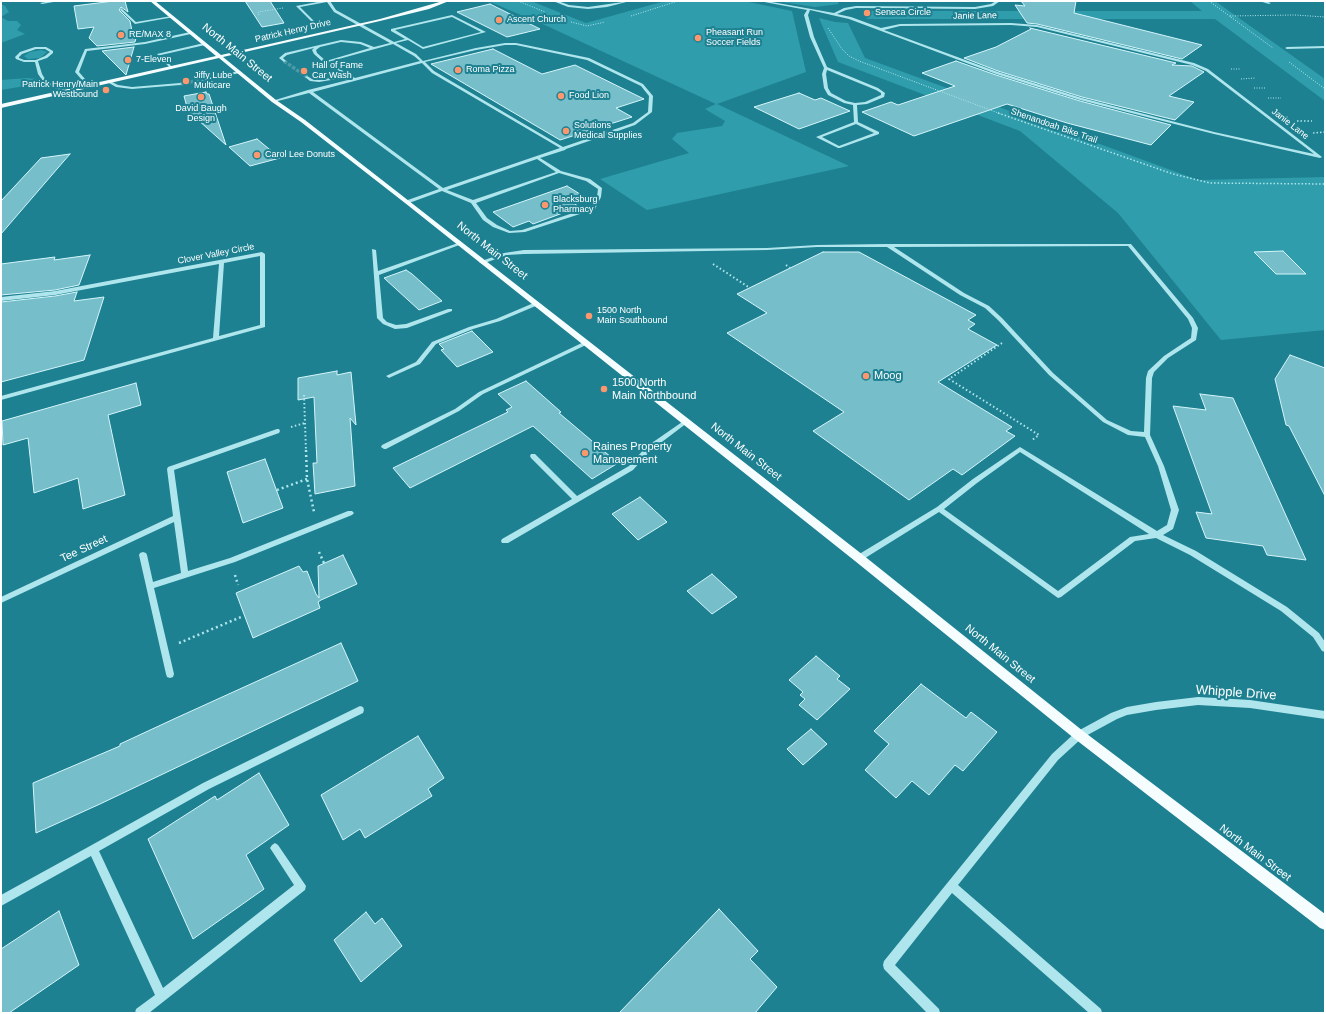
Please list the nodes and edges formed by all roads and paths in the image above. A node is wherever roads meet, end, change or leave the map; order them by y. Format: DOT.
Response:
graph roads {
  1 [pos="57,1"];
  2 [pos="152,1"];
  3 [pos="328,1"];
  4 [pos="446,1"];
  5 [pos="555,1"];
  6 [pos="628,1"];
  7 [pos="761,1"];
  8 [pos="998,1"];
  9 [pos="1209,1"];
  10 [pos="42,3"];
  11 [pos="280,8"];
  12 [pos="121,9"];
  13 [pos="808,10"];
  14 [pos="826,12"];
  15 [pos="259,14"];
  16 [pos="834,14"];
  17 [pos="1230,16"];
  18 [pos="172,17"];
  19 [pos="1325,17"];
  20 [pos="313,22"];
  21 [pos="359,25"];
  22 [pos="882,29"];
  23 [pos="190,33"];
  24 [pos="408,39"];
  25 [pos="204,44"];
  26 [pos="394,44"];
  27 [pos="319,46"];
  28 [pos="1325,47"];
  29 [pos="1287,48"];
  30 [pos="374,49"];
  31 [pos="1274,50"];
  32 [pos="220,57"];
  33 [pos="1284,58"];
  34 [pos="36,60"];
  35 [pos="284,61"];
  36 [pos="325,62"];
  37 [pos="422,62"];
  38 [pos="171,68"];
  39 [pos="826,68"];
  40 [pos="1226,69"];
  41 [pos="1241,69"];
  42 [pos="239,72"];
  43 [pos="307,77"];
  44 [pos="1238,78"];
  45 [pos="1255,78"];
  46 [pos="200,80"];
  47 [pos="354,80"];
  48 [pos="110,82"];
  49 [pos="180,84"];
  50 [pos="90,87"];
  51 [pos="1250,88"];
  52 [pos="1266,88"];
  53 [pos="1325,89"];
  54 [pos="309,91"];
  55 [pos="65,92"];
  56 [pos="1264,98"];
  57 [pos="1281,98"];
  58 [pos="274,101"];
  59 [pos="855,104"];
  60 [pos="1,106"];
  61 [pos="1294,121"];
  62 [pos="1312,121"];
  63 [pos="856,123"];
  64 [pos="1325,132"];
  65 [pos="1309,133"];
  66 [pos="564,149"];
  67 [pos="538,158"];
  68 [pos="560,172"];
  69 [pos="1325,184"];
  70 [pos="443,190"];
  71 [pos="407,202"];
  72 [pos="473,202"];
  73 [pos="460,244"];
  74 [pos="887,245"];
  75 [pos="374,250"];
  76 [pos="222,262"];
  77 [pos="482,262"];
  78 [pos="710,262"];
  79 [pos="786,265"];
  80 [pos="790,268"];
  81 [pos="376,274"];
  82 [pos="750,288"];
  83 [pos="1,299"];
  84 [pos="536,304"];
  85 [pos="450,310"];
  86 [pos="216,339"];
  87 [pos="1004,342"];
  88 [pos="586,343"];
  89 [pos="389,376"];
  90 [pos="304,395"];
  91 [pos="1,398"];
  92 [pos="686,422"];
  93 [pos="277,431"];
  94 [pos="1039,434"];
  95 [pos="1147,435"];
  96 [pos="384,447"];
  97 [pos="533,456"];
  98 [pos="307,479"];
  99 [pos="277,490"];
  100 [pos="577,500"];
  101 [pos="312,502"];
  102 [pos="939,509"];
  103 [pos="350,513"];
  104 [pos="176,518"];
  105 [pos="1157,535"];
  106 [pos="505,541"];
  107 [pos="319,552"];
  108 [pos="143,555"];
  109 [pos="859,558"];
  110 [pos="324,563"];
  111 [pos="185,575"];
  112 [pos="150,586"];
  113 [pos="1,600"];
  114 [pos="242,617"];
  115 [pos="164,649"];
  116 [pos="1325,649"];
  117 [pos="170,674"];
  118 [pos="360,710"];
  119 [pos="1325,715"];
  120 [pos="1079,735"];
  121 [pos="276,848"];
  122 [pos="93,849"];
  123 [pos="952,886"];
  124 [pos="1,901"];
  125 [pos="1325,923"];
  126 [pos="161,996"];
  127 [pos="140,1013"];
  128 [pos="935,1013"];
  129 [pos="1097,1013"];
  1 -- 10 [label="street"];
  2 -- 18 [label="main road, North Main Street"];
  3 -- 20 [label="street"];
  3 -- 21 [label="street"];
  4 -- 21 [label="main road, Patrick Henry Drive"];
  5 -- 6 [label="street"];
  7 -- 13 [label="street, Janie Lane"];
  8 -- 16 [label="street"];
  9 -- 17 [label="path"];
  11 -- 15 [label="path"];
  12 -- 18 [label="street"];
  13 -- 14 [label="street, Janie Lane"];
  13 -- 39 [label="street"];
  14 -- 16 [label="street, Janie Lane"];
  14 -- 69 [label="path, Shenandoah Bike Trail"];
  16 -- 22 [label="street, Janie Lane"];
  17 -- 19 [label="path"];
  17 -- 31 [label="path"];
  18 -- 23 [label="main road, North Main Street"];
  21 -- 26 [label="street"];
  21 -- 32 [label="main road, Patrick Henry Drive"];
  22 -- 22 [label="street, Janie Lane"];
  23 -- 25 [label="main road, North Main Street"];
  23 -- 50 [label="street"];
  24 -- 24 [label="street"];
  24 -- 26 [label="street"];
  25 -- 32 [label="main road, North Main Street"];
  25 -- 38 [label="street"];
  26 -- 30 [label="street"];
  26 -- 37 [label="street"];
  27 -- 30 [label="street"];
  27 -- 35 [label="street"];
  27 -- 36 [label="street"];
  28 -- 29 [label="street"];
  30 -- 36 [label="street"];
  32 -- 38 [label="main road, Patrick Henry Drive"];
  32 -- 42 [label="main road, North Main Street"];
  33 -- 53 [label="path"];
  34 -- 34 [label="street"];
  34 -- 55 [label="street"];
  36 -- 47 [label="street"];
  37 -- 47 [label="street"];
  37 -- 66 [label="street"];
  37 -- 66 [label="street"];
  38 -- 48 [label="main road, Patrick Henry Drive"];
  39 -- 59 [label="street"];
  39 -- 59 [label="street"];
  40 -- 41 [label="path"];
  42 -- 46 [label="street"];
  42 -- 58 [label="main road, North Main Street"];
  43 -- 47 [label="street"];
  44 -- 45 [label="path"];
  47 -- 54 [label="street"];
  48 -- 49 [label="street"];
  48 -- 50 [label="main road, Patrick Henry Drive"];
  50 -- 55 [label="main road, Patrick Henry Drive"];
  51 -- 52 [label="path"];
  54 -- 58 [label="street"];
  54 -- 70 [label="street"];
  55 -- 60 [label="main road, Patrick Henry Drive"];
  56 -- 57 [label="path"];
  58 -- 71 [label="main road, North Main Street"];
  59 -- 63 [label="street"];
  61 -- 62 [label="path"];
  63 -- 63 [label="street"];
  64 -- 65 [label="path"];
  66 -- 67 [label="street"];
  67 -- 68 [label="street"];
  67 -- 70 [label="street"];
  68 -- 72 [label="street"];
  68 -- 72 [label="street"];
  70 -- 71 [label="street"];
  70 -- 72 [label="street"];
  71 -- 73 [label="main road, North Main Street"];
  73 -- 77 [label="main road, North Main Street"];
  73 -- 81 [label="street"];
  74 -- 77 [label="street"];
  74 -- 95 [label="street"];
  74 -- 95 [label="street"];
  75 -- 81 [label="street"];
  76 -- 83 [label="street, Clover Valley Circle"];
  76 -- 86 [label="street"];
  76 -- 86 [label="street, Clover Valley Circle"];
  77 -- 84 [label="main road, North Main Street"];
  78 -- 82 [label="path"];
  79 -- 80 [label="path"];
  81 -- 85 [label="street"];
  84 -- 88 [label="main road, North Main Street"];
  84 -- 89 [label="street"];
  86 -- 91 [label="street, Clover Valley Circle"];
  87 -- 94 [label="path"];
  88 -- 92 [label="main road, North Main Street"];
  88 -- 96 [label="street"];
  90 -- 98 [label="path"];
  92 -- 100 [label="street"];
  92 -- 109 [label="main road, North Main Street"];
  93 -- 104 [label="street"];
  95 -- 105 [label="street"];
  97 -- 100 [label="street"];
  98 -- 99 [label="path"];
  98 -- 101 [label="path"];
  100 -- 106 [label="street"];
  102 -- 105 [label="street"];
  102 -- 105 [label="street"];
  102 -- 109 [label="street"];
  103 -- 111 [label="street"];
  104 -- 111 [label="street"];
  104 -- 113 [label="street, Tee Street"];
  105 -- 116 [label="street"];
  107 -- 110 [label="path"];
  108 -- 112 [label="street"];
  109 -- 120 [label="main road, North Main Street"];
  111 -- 112 [label="street"];
  112 -- 115 [label="street"];
  114 -- 115 [label="path"];
  115 -- 117 [label="street"];
  118 -- 122 [label="street"];
  119 -- 120 [label="street, Whipple Drive"];
  120 -- 123 [label="street, Whipple Drive"];
  120 -- 125 [label="main road, North Main Street"];
  121 -- 126 [label="street"];
  122 -- 124 [label="street"];
  122 -- 126 [label="street"];
  123 -- 128 [label="street, Whipple Drive"];
  123 -- 129 [label="street"];
  126 -- 127 [label="street"];
}
